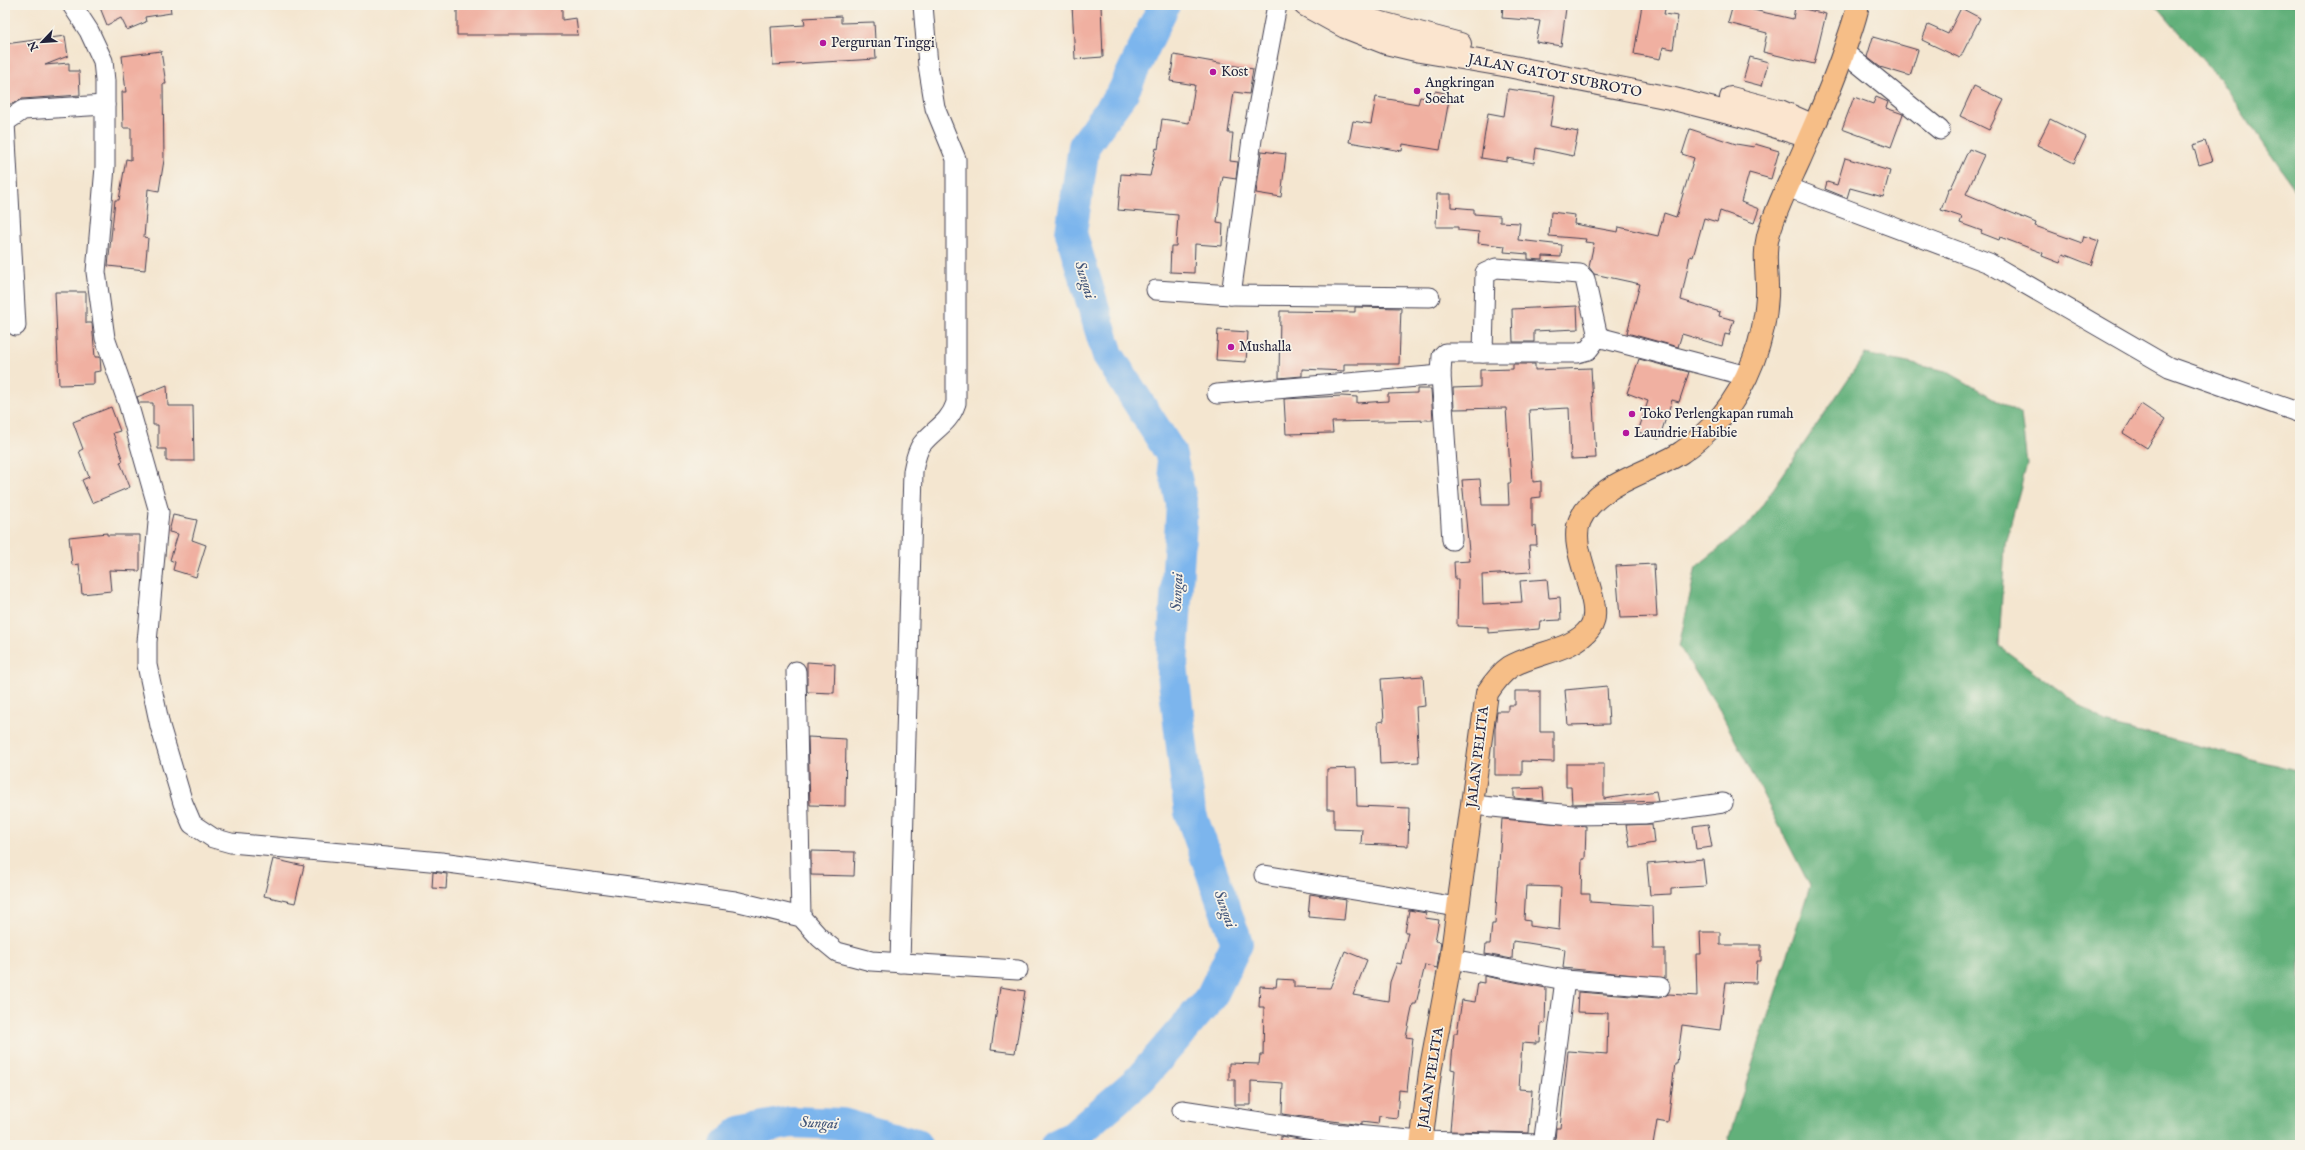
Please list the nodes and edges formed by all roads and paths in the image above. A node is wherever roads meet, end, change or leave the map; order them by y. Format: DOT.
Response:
graph roads {
  1 [pos="72,5"];
  2 [pos="923,5"];
  3 [pos="1277,5"];
  4 [pos="1305,5"];
  5 [pos="1336,5"];
  6 [pos="1858,5"];
  7 [pos="1844,52"];
  8 [pos="1502,59"];
  9 [pos="105,105"];
  10 [pos="5,122"];
  11 [pos="1940,130"];
  12 [pos="1812,132"];
  13 [pos="1787,187"];
  14 [pos="9,274"];
  15 [pos="1156,290"];
  16 [pos="1231,295"];
  17 [pos="1430,297"];
  18 [pos="16,326"];
  19 [pos="1598,336"];
  20 [pos="1483,352"];
  21 [pos="1441,374"];
  22 [pos="1747,376"];
  23 [pos="1217,394"];
  24 [pos="2300,413"];
  25 [pos="1452,540"];
  26 [pos="796,671"];
  27 [pos="1723,803"];
  28 [pos="1472,804"];
  29 [pos="1264,875"];
  30 [pos="1457,906"];
  31 [pos="801,917"];
  32 [pos="1451,959"];
  33 [pos="900,963"];
  34 [pos="1018,970"];
  35 [pos="1565,980"];
  36 [pos="1660,987"];
  37 [pos="1182,1110"];
  38 [pos="1325,1139"];
  39 [pos="1421,1143"];
  40 [pos="1543,1145"];
  1 -- 9 [label="street"];
  2 -- 33 [label="street"];
  3 -- 16 [label="street"];
  4 -- 8 [label="street, JALAN GATOT SUBROTO"];
  5 -- 8 [label="street, JALAN GATOT SUBROTO"];
  6 -- 7 [label="highway, JALAN PELITA"];
  7 -- 11 [label="street"];
  7 -- 12 [label="highway, JALAN PELITA"];
  8 -- 12 [label="street, JALAN GATOT SUBROTO"];
  9 -- 10 [label="street"];
  9 -- 31 [label="street"];
  10 -- 14 [label="street"];
  12 -- 13 [label="highway, JALAN PELITA"];
  13 -- 22 [label="highway, JALAN PELITA"];
  13 -- 24 [label="street"];
  14 -- 18 [label="street"];
  15 -- 16 [label="street"];
  16 -- 17 [label="street"];
  19 -- 20 [label="street"];
  19 -- 20 [label="street"];
  19 -- 22 [label="street"];
  20 -- 21 [label="street"];
  21 -- 23 [label="street"];
  21 -- 25 [label="street"];
  22 -- 28 [label="highway, JALAN PELITA"];
  26 -- 31 [label="street"];
  27 -- 28 [label="street"];
  28 -- 30 [label="highway, JALAN PELITA"];
  29 -- 30 [label="street"];
  30 -- 32 [label="highway, JALAN PELITA"];
  31 -- 33 [label="street"];
  32 -- 35 [label="street"];
  32 -- 39 [label="highway, JALAN PELITA"];
  33 -- 34 [label="street"];
  35 -- 36 [label="street"];
  35 -- 40 [label="street"];
  37 -- 38 [label="street"];
  38 -- 39 [label="street"];
  39 -- 40 [label="street"];
}
